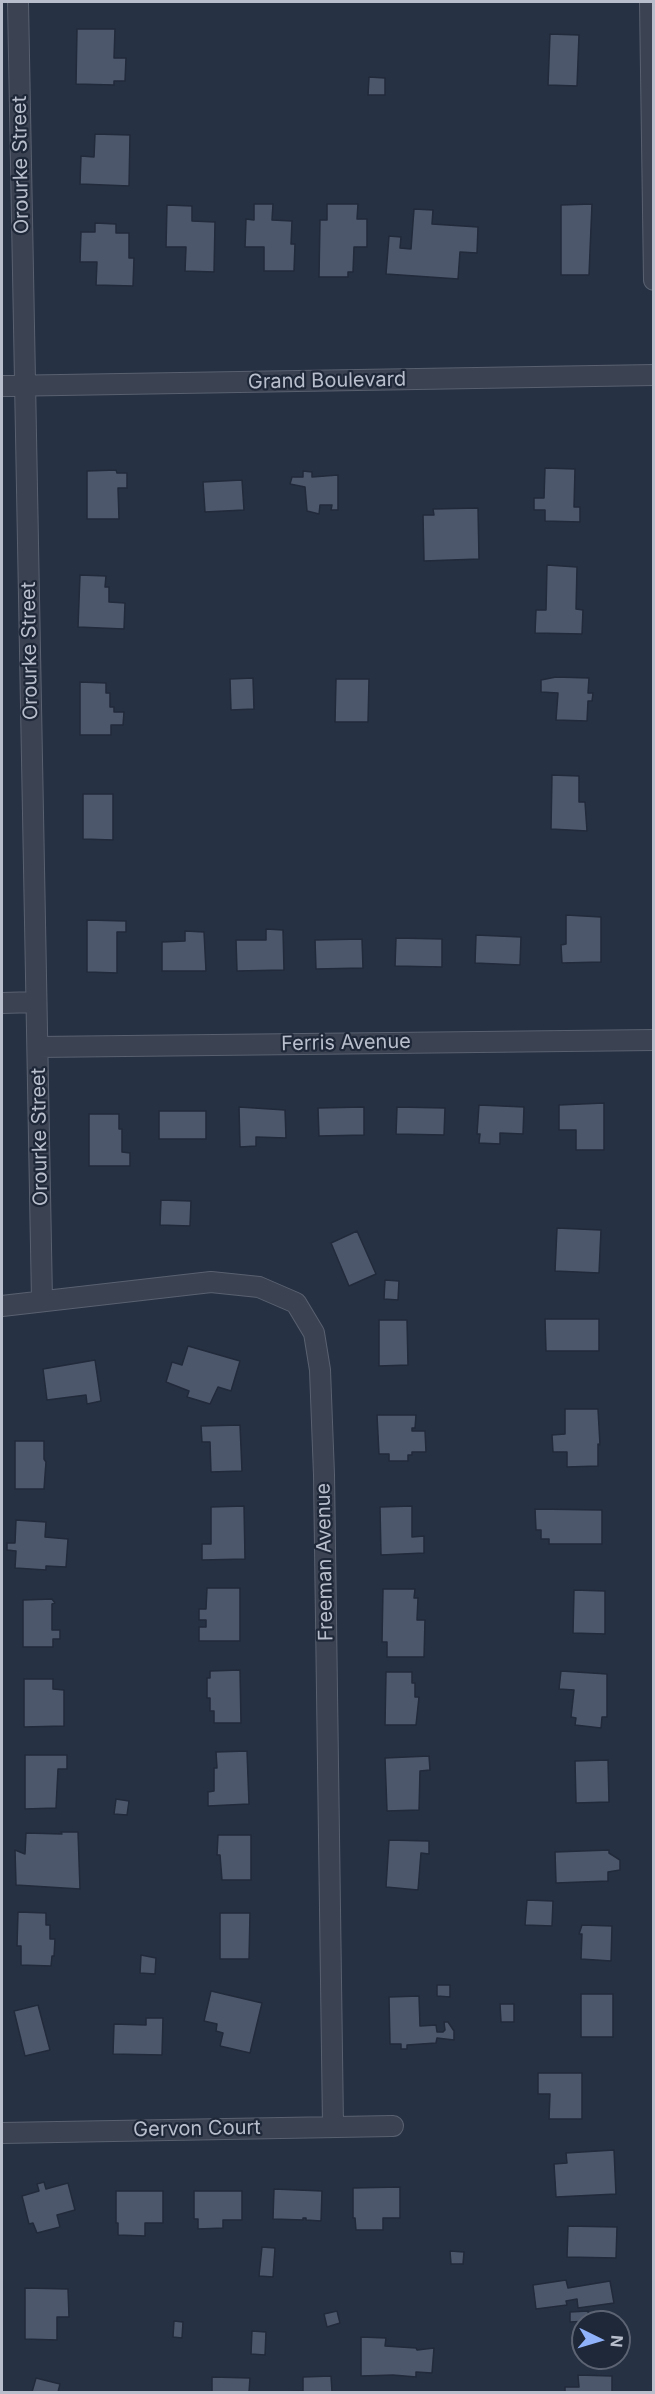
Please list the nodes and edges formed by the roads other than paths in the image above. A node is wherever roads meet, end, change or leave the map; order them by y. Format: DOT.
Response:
graph roads {
  1 [pos="18,2"];
  2 [pos="650,2"];
  3 [pos="10,27"];
  4 [pos="654,280"];
  5 [pos="654,375"];
  6 [pos="2,386"];
  7 [pos="25,386"];
  8 [pos="36,1002"];
  9 [pos="2,1003"];
  10 [pos="654,1040"];
  11 [pos="38,1047"];
  12 [pos="42,1300"];
  13 [pos="2,1306"];
  14 [pos="333,2126"];
  15 [pos="393,2126"];
  16 [pos="2,2133"];
  1 -- 3 [label="street, Orourke Street"];
  2 -- 4 [label="street"];
  3 -- 7 [label="street, Orourke Street"];
  5 -- 7 [label="street, Grand Boulevard"];
  6 -- 7 [label="street, Grand Boulevard"];
  7 -- 8 [label="street, Orourke Street"];
  8 -- 9 [label="street"];
  8 -- 11 [label="street, Orourke Street"];
  10 -- 11 [label="street, Ferris Avenue"];
  11 -- 12 [label="street, Orourke Street"];
  12 -- 13 [label="street, Freeman Avenue"];
  12 -- 14 [label="street, Freeman Avenue"];
  14 -- 15 [label="street, Gervon Court"];
  14 -- 16 [label="street, Gervon Court"];
}
